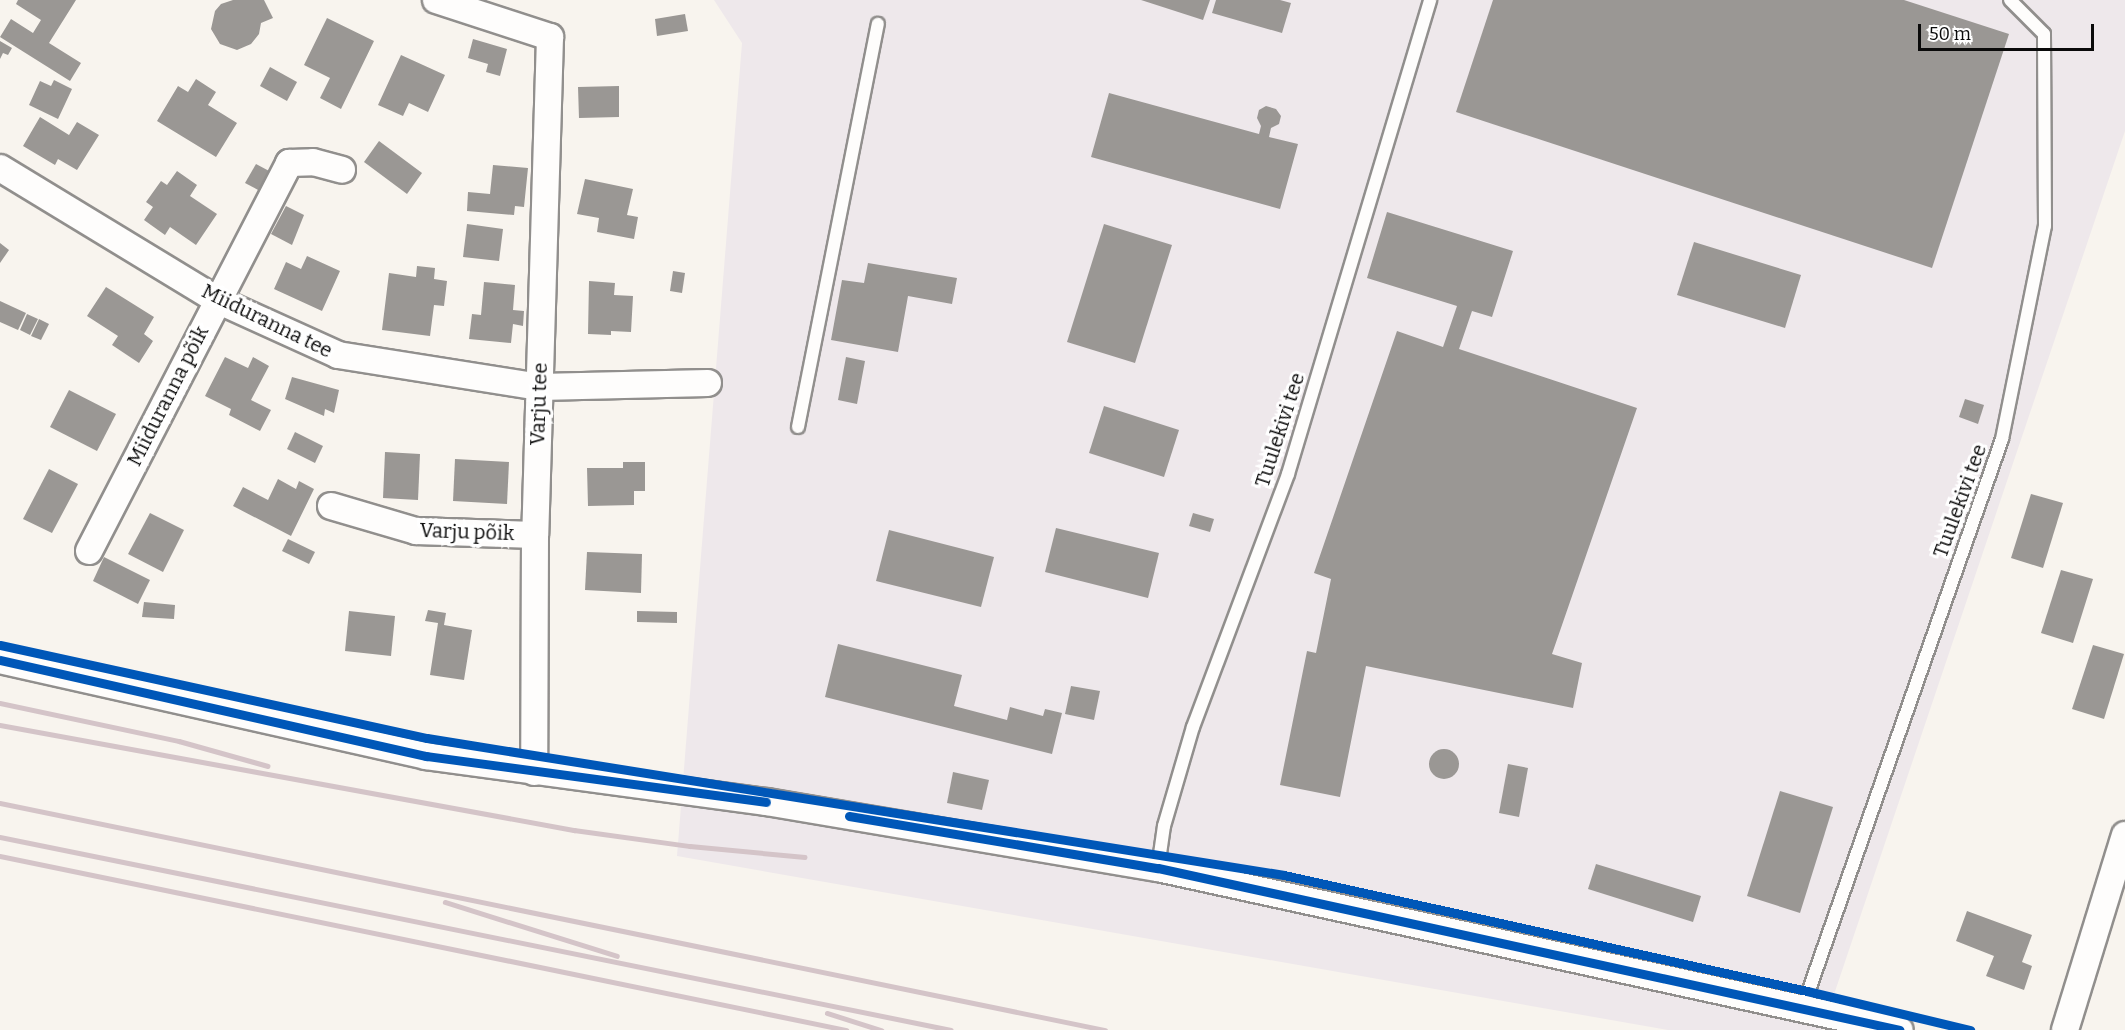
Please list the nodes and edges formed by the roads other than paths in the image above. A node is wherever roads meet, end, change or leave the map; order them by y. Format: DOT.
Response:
graph roads {
  1 [pos="436,0"];
  2 [pos="1430,0"];
  3 [pos="2010,0"];
  4 [pos="878,24"];
  5 [pos="0,168"];
  6 [pos="342,170"];
  7 [pos="217,300"];
  8 [pos="708,383"];
  9 [pos="540,387"];
  10 [pos="798,428"];
  11 [pos="331,506"];
  12 [pos="535,535"];
  13 [pos="89,550"];
  14 [pos="0,660"];
  15 [pos="534,772"];
  16 [pos="2125,835"];
  17 [pos="1158,868"];
  18 [pos="1803,1007"];
  19 [pos="1900,1030"];
  20 [pos="2065,1030"];
  1 -- 9 [label="street, Varju tee"];
  2 -- 17 [label="lane, Tuulekivi tee"];
  3 -- 18 [label="lane, Tuulekivi tee"];
  4 -- 10 [label="lane"];
  5 -- 7 [label="street, Miiduranna tee"];
  6 -- 7 [label="street, Miiduranna põik"];
  7 -- 9 [label="street, Miiduranna tee"];
  7 -- 13 [label="street, Miiduranna põik"];
  8 -- 9 [label="street, Miiduranna tee"];
  9 -- 12 [label="street, Varju tee"];
  11 -- 12 [label="street, Varju põik"];
  12 -- 15 [label="street, Varju tee"];
  14 -- 15 [label="street"];
  15 -- 17 [label="street"];
  16 -- 20 [label="street"];
  17 -- 18 [label="street"];
  18 -- 19 [label="street"];
}
